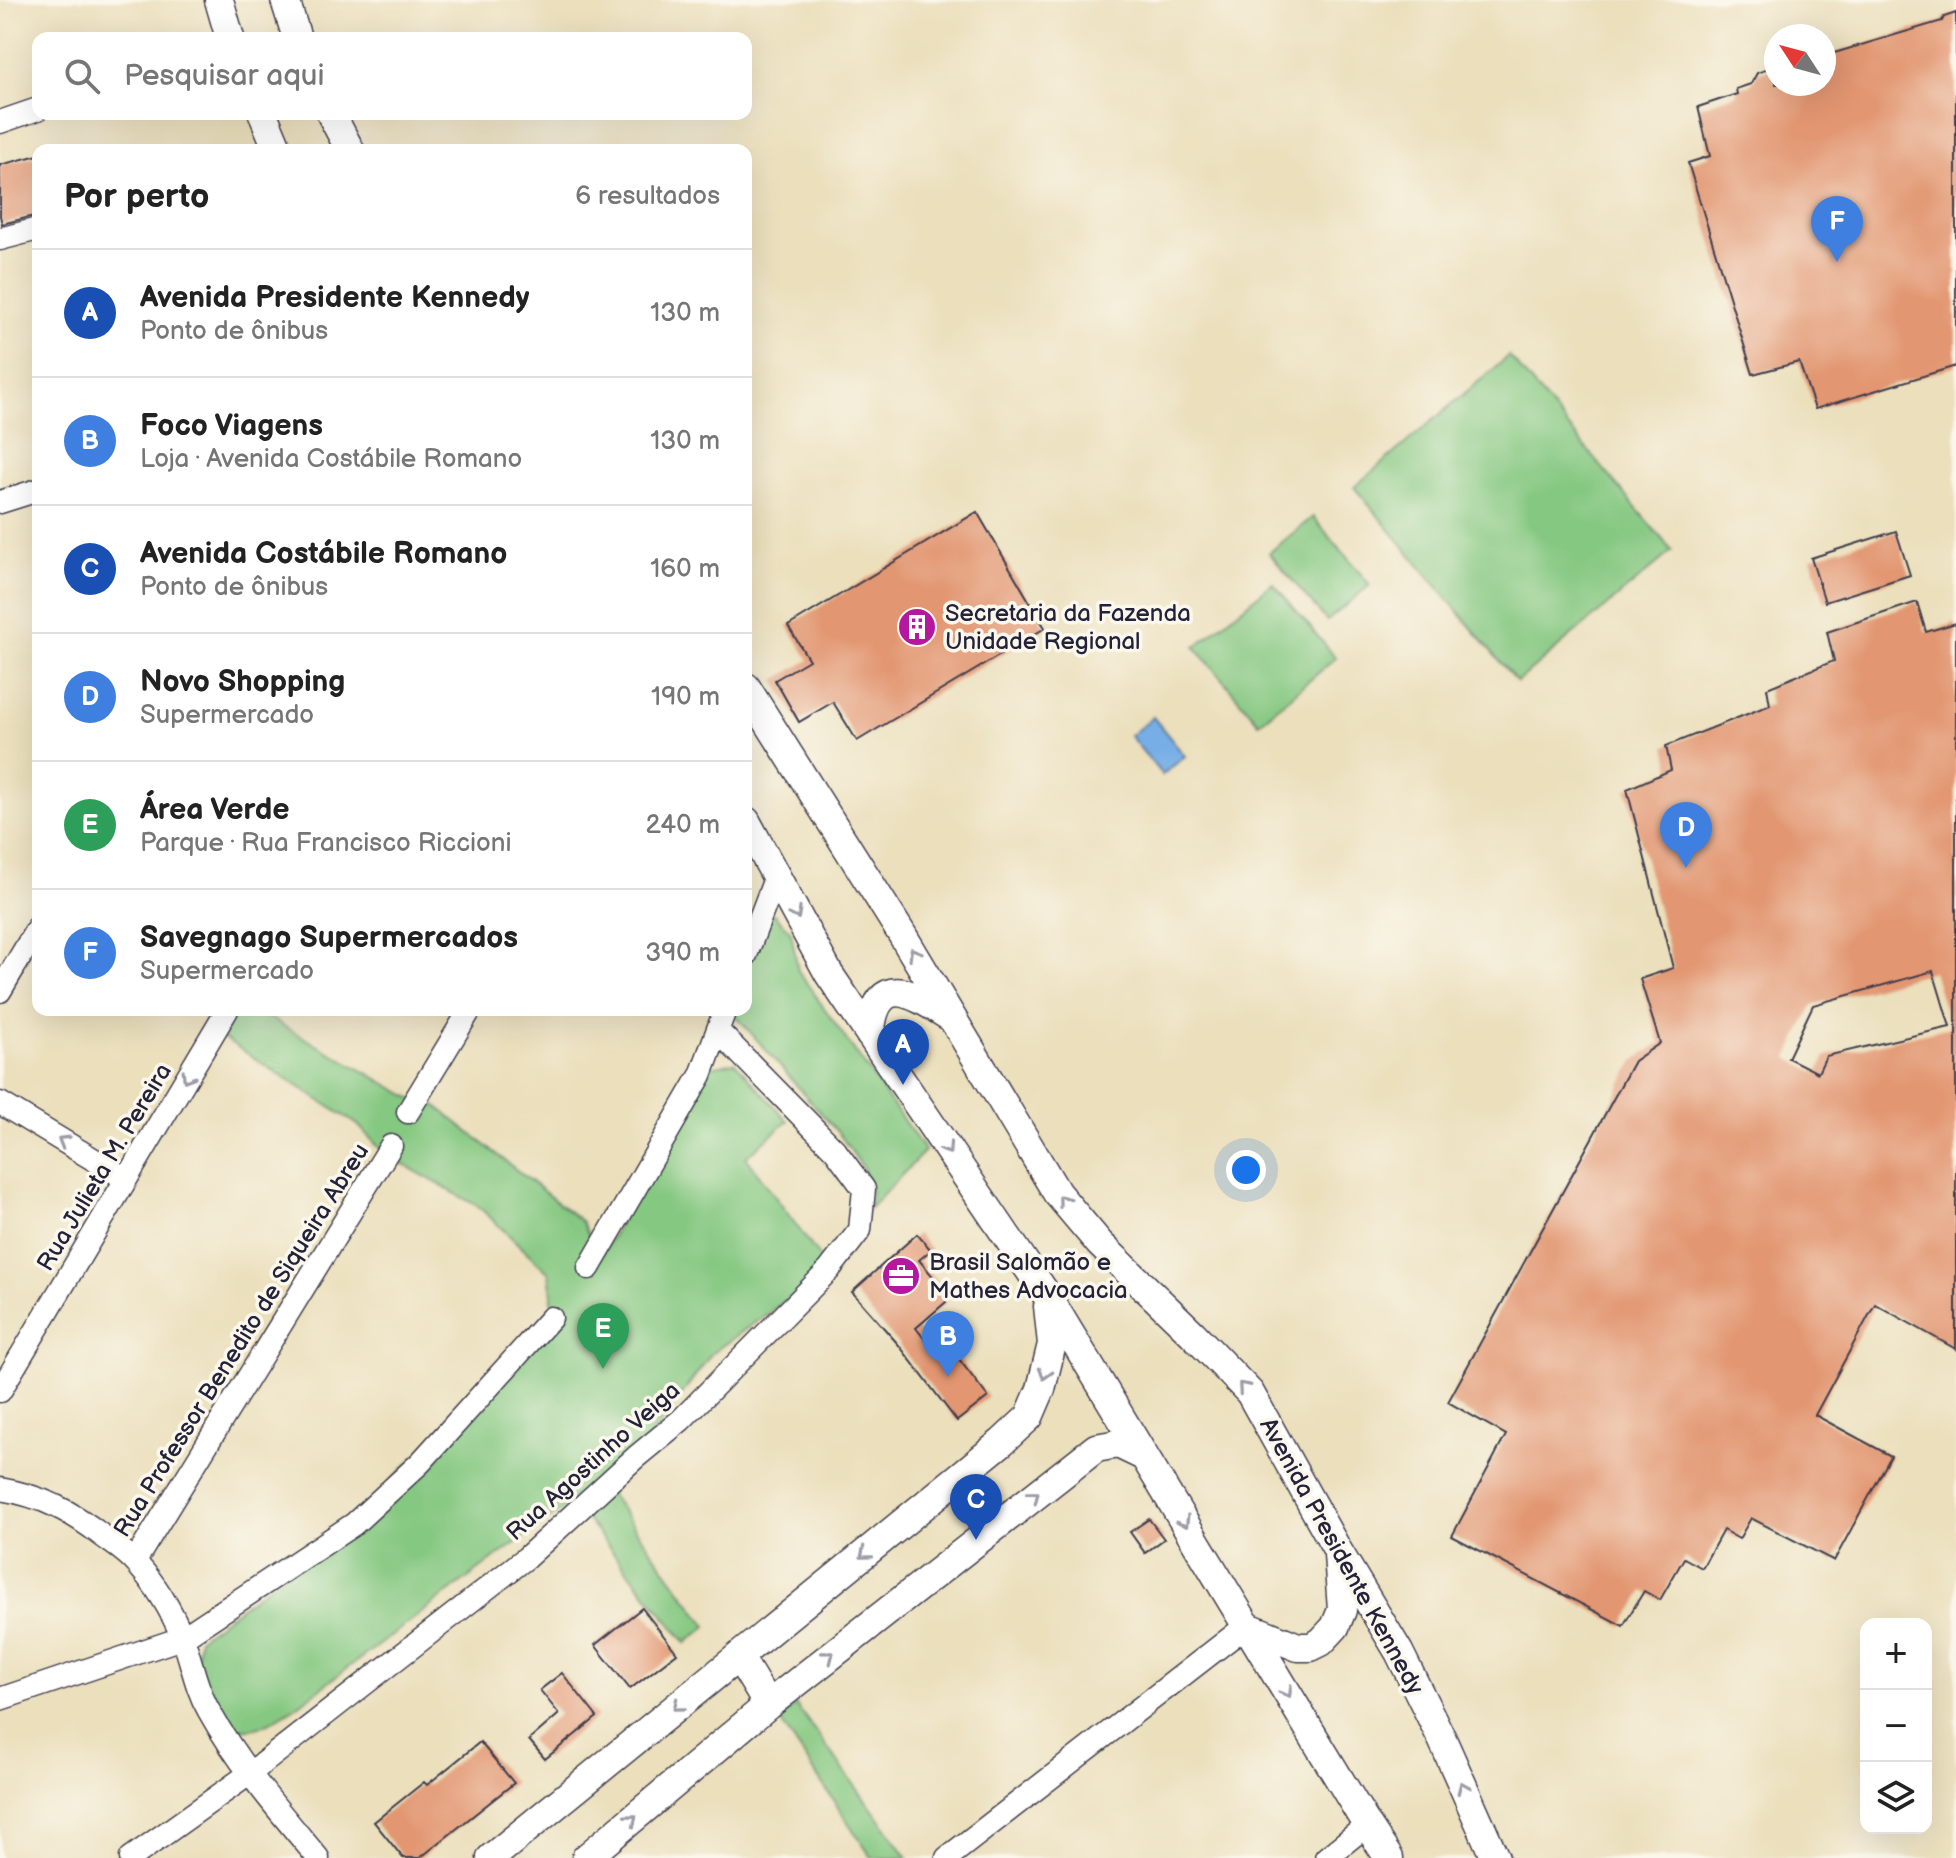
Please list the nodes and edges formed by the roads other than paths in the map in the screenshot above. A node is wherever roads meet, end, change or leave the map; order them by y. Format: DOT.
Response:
graph roads {
  1 [pos="219,0"];
  2 [pos="285,0"];
  3 [pos="228,32"];
  4 [pos="295,32"];
  5 [pos="32,111"];
  6 [pos="266,120"];
  7 [pos="334,120"];
  8 [pos="0,122"];
  9 [pos="276,144"];
  10 [pos="347,144"];
  11 [pos="32,231"];
  12 [pos="0,239"];
  13 [pos="32,492"];
  14 [pos="0,502"];
  15 [pos="752,697"];
  16 [pos="752,832"];
  17 [pos="776,876"];
  18 [pos="32,937"];
  19 [pos="752,939"];
  20 [pos="0,991"];
  21 [pos="223,1016"];
  22 [pos="466,1016"];
  23 [pos="954,1019"];
  24 [pos="722,1020"];
  25 [pos="870,1035"];
  26 [pos="0,1103"];
  27 [pos="408,1112"];
  28 [pos="391,1146"];
  29 [pos="126,1179"];
  30 [pos="589,1268"];
  31 [pos="1048,1297"];
  32 [pos="551,1318"];
  33 [pos="0,1391"];
  34 [pos="1143,1456"];
  35 [pos="0,1489"];
  36 [pos="1338,1551"];
  37 [pos="135,1561"];
  38 [pos="1246,1626"];
  39 [pos="182,1638"];
  40 [pos="739,1657"];
  41 [pos="0,1699"];
  42 [pos="768,1705"];
  43 [pos="249,1774"];
  44 [pos="1367,1825"];
  45 [pos="131,1858"];
  46 [pos="318,1858"];
  47 [pos="491,1858"];
  48 [pos="586,1858"];
  49 [pos="947,1858"];
  50 [pos="1326,1858"];
  51 [pos="1389,1858"];
  52 [pos="1495,1858"];
  1 -- 3 [label="main road"];
  2 -- 4 [label="main road"];
  5 -- 8 [label="street"];
  6 -- 9 [label="main road"];
  7 -- 10 [label="main road"];
  11 -- 12 [label="street"];
  13 -- 14 [label="street"];
  23 -- 15 [label="main road, Avenida Presidente Kennedy, one-way"];
  16 -- 17 [label="main road"];
  17 -- 19 [label="street"];
  17 -- 25 [label="main road, one-way"];
  18 -- 20 [label="street"];
  21 -- 29 [label="street, Rua Julieta M. Pereira, one-way"];
  22 -- 27 [label="street"];
  23 -- 25 [label="main road"];
  36 -- 23 [label="main road, Avenida Presidente Kennedy, one-way"];
  24 -- 30 [label="street"];
  24 -- 43 [label="street, Rua Agostinho Veiga"];
  25 -- 31 [label="main road, one-way"];
  29 -- 26 [label="street, one-way"];
  28 -- 37 [label="street, Rua Professor Benedito de Siqueira Abreu"];
  29 -- 33 [label="street, Rua Julieta M. Pereira"];
  31 -- 34 [label="main road"];
  31 -- 40 [label="main road, one-way"];
  32 -- 39 [label="street"];
  34 -- 38 [label="main road, one-way"];
  42 -- 34 [label="main road, one-way"];
  35 -- 37 [label="street"];
  36 -- 38 [label="main road"];
  52 -- 36 [label="main road, Avenida Presidente Kennedy, one-way"];
  37 -- 39 [label="street"];
  38 -- 44 [label="main road, one-way"];
  38 -- 49 [label="street"];
  39 -- 41 [label="street"];
  39 -- 43 [label="street"];
  40 -- 42 [label="main road"];
  40 -- 47 [label="main road, one-way"];
  48 -- 42 [label="main road, one-way"];
  43 -- 45 [label="street, Rua Agostinho Veiga"];
  43 -- 46 [label="street"];
  44 -- 50 [label="street"];
  44 -- 51 [label="main road"];
}
